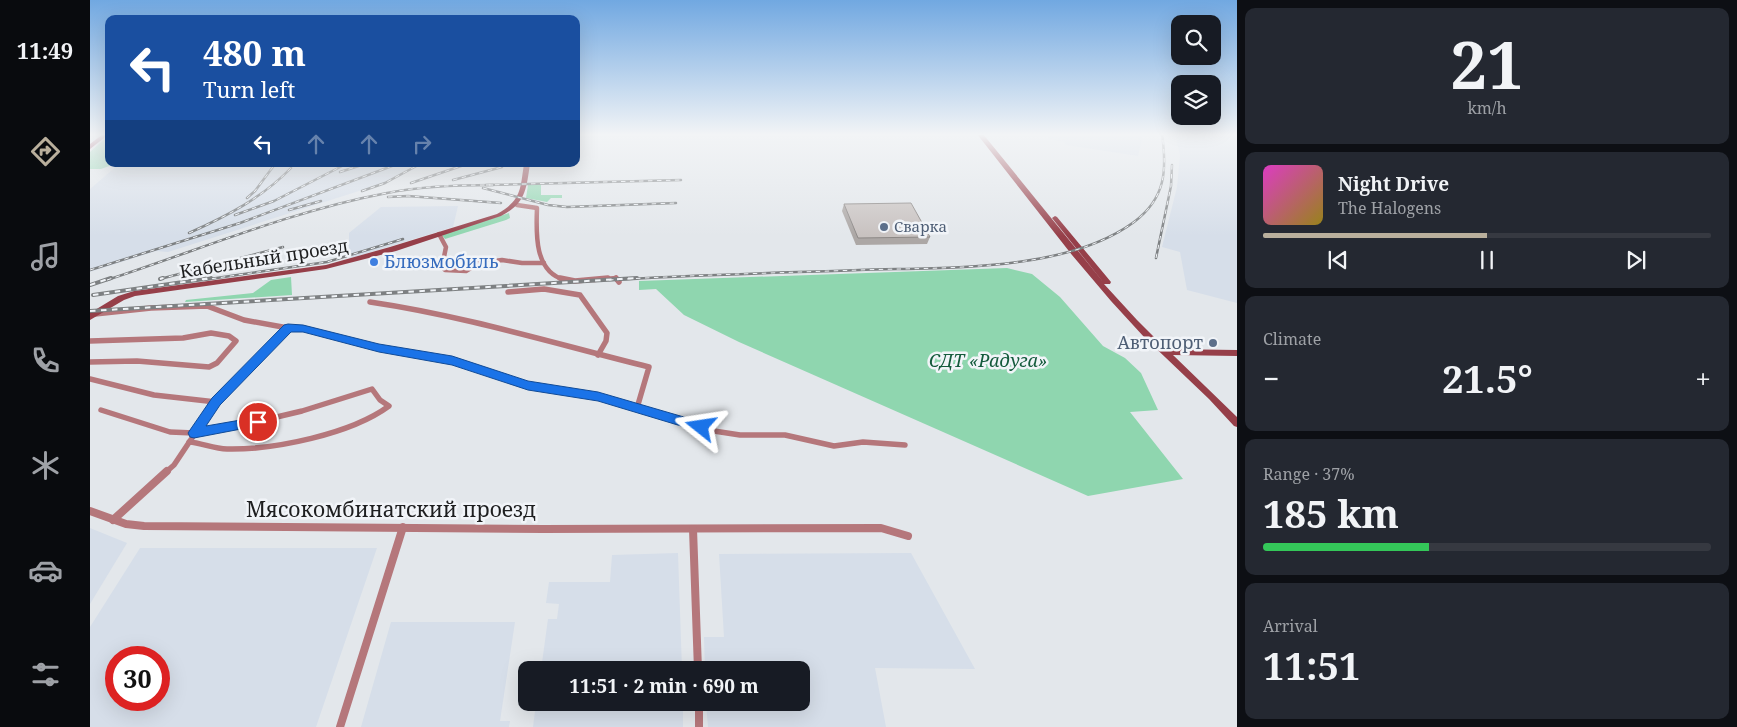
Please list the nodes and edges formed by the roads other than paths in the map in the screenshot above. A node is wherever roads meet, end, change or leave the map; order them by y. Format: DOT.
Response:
graph roads {
  1 [pos="526,168"];
  2 [pos="1010,168"];
  3 [pos="517,205"];
  4 [pos="438,234"];
  5 [pos="544,263"];
  6 [pos="619,282"];
  7 [pos="508,292"];
  8 [pos="370,302"];
  9 [pos="92,316"];
  10 [pos="288,328"];
  11 [pos="90,341"];
  12 [pos="1169,352"];
  13 [pos="1237,353"];
  14 [pos="598,355"];
  15 [pos="90,362"];
  16 [pos="90,379"];
  17 [pos="216,402"];
  18 [pos="637,408"];
  19 [pos="101,410"];
  20 [pos="1237,413"];
  21 [pos="1237,423"];
  22 [pos="194,433"];
  23 [pos="189,442"];
  24 [pos="905,445"];
  25 [pos="90,511"];
  26 [pos="113,520"];
  27 [pos="403,527"];
  28 [pos="693,529"];
  29 [pos="908,536"];
  30 [pos="698,661"];
  31 [pos="698,711"];
  32 [pos="340,727"];
  33 [pos="699,727"];
  1 -- 3 [label="street"];
  2 -- 12 [label="street"];
  3 -- 4 [label="street, Кабельный проезд"];
  3 -- 5 [label="street"];
  4 -- 5 [label="street"];
  4 -- 9 [label="street, Кабельный проезд"];
  5 -- 6 [label="street"];
  7 -- 14 [label="street"];
  8 -- 14 [label="street"];
  9 -- 10 [label="street"];
  10 -- 17 [label="street"];
  10 -- 18 [label="street"];
  11 -- 15 [label="street"];
  12 -- 13 [label="street"];
  12 -- 20 [label="street"];
  12 -- 21 [label="street"];
  14 -- 18 [label="street"];
  16 -- 17 [label="street"];
  17 -- 22 [label="street"];
  18 -- 24 [label="street"];
  19 -- 22 [label="street"];
  22 -- 23 [label="street"];
  22 -- 23 [label="street"];
  23 -- 26 [label="street"];
  25 -- 26 [label="street, Мясокомбинатский проезд"];
  26 -- 27 [label="street, Мясокомбинатский проезд"];
  27 -- 28 [label="street, Мясокомбинатский проезд"];
  27 -- 32 [label="street"];
  28 -- 29 [label="street, Мясокомбинатский проезд"];
  28 -- 30 [label="street"];
  31 -- 33 [label="street"];
}
